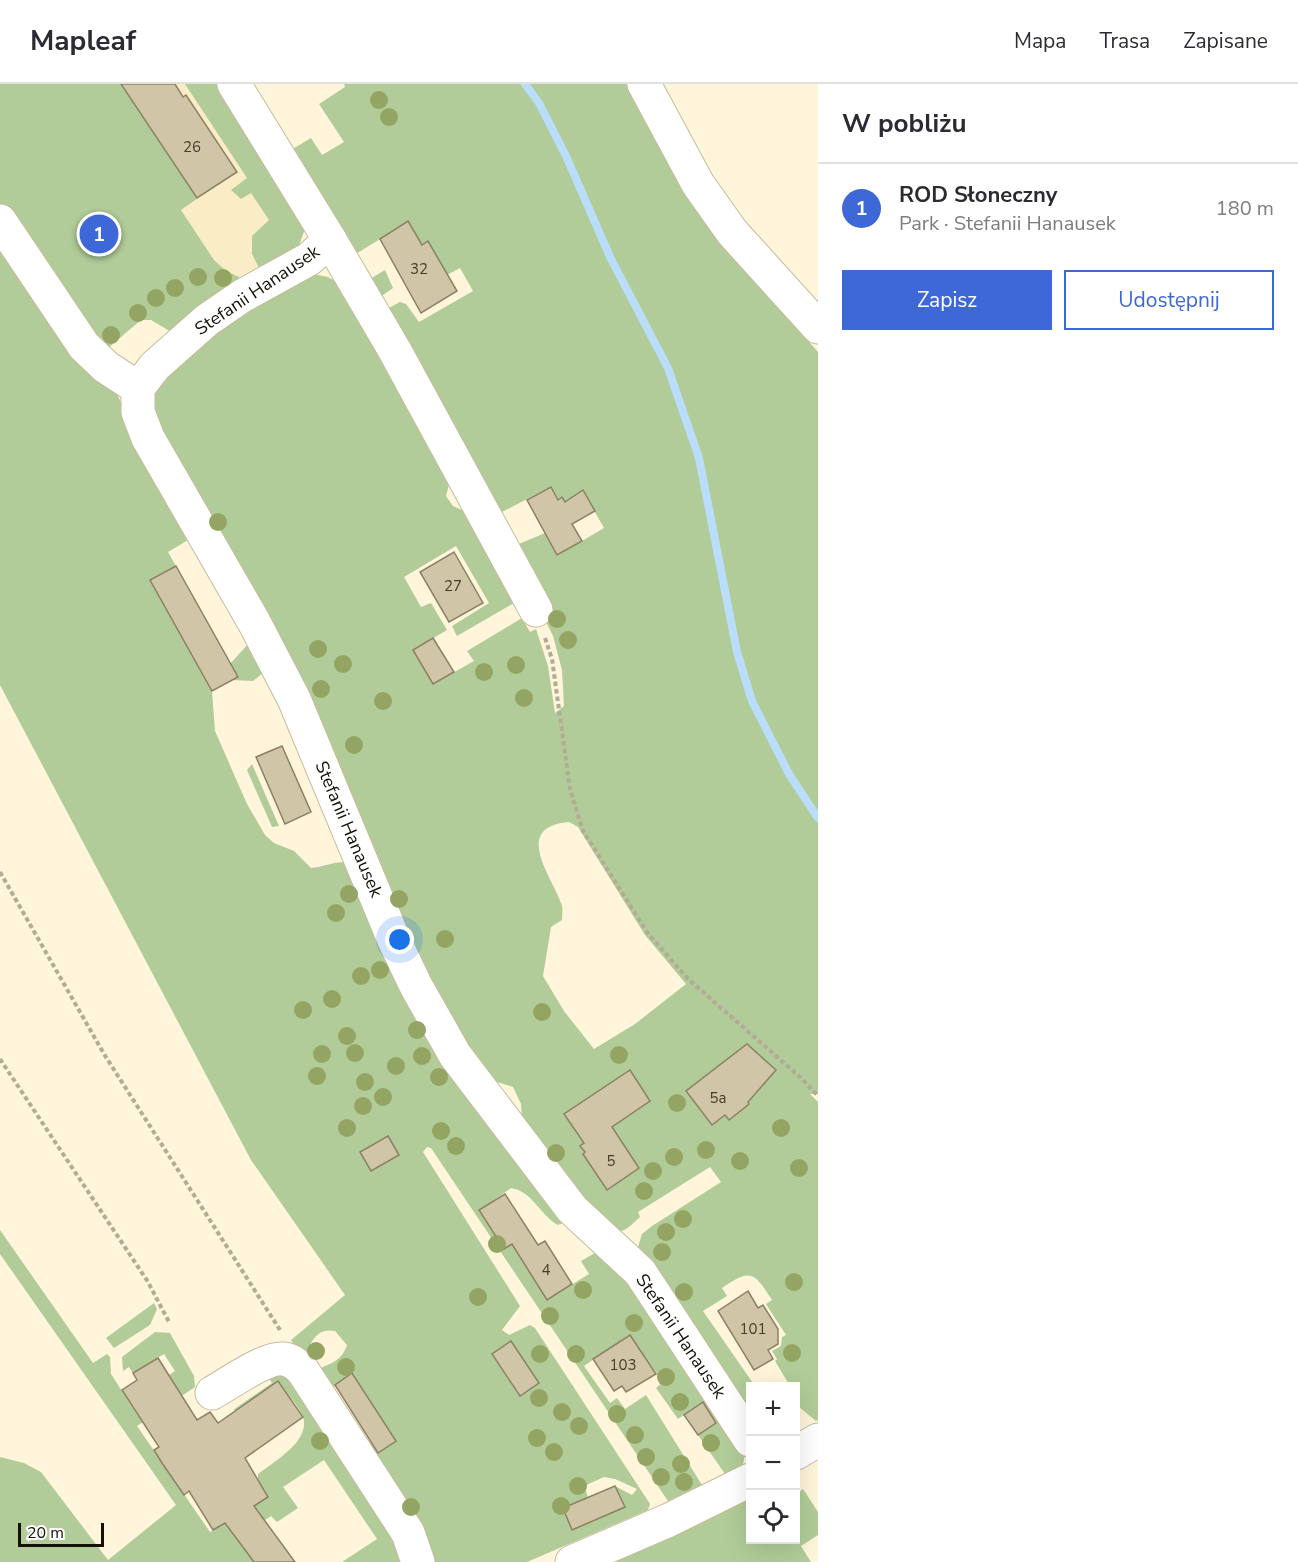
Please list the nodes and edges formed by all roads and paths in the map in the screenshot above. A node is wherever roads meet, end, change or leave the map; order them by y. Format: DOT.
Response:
graph roads {
  1 [pos="234,84"];
  2 [pos="644,84"];
  3 [pos="0,221"];
  4 [pos="330,240"];
  5 [pos="818,327"];
  6 [pos="138,388"];
  7 [pos="536,610"];
  8 [pos="0,872"];
  9 [pos="0,1059"];
  10 [pos="818,1096"];
  11 [pos="169,1322"];
  12 [pos="286,1359"];
  13 [pos="212,1393"];
  14 [pos="747,1436"];
  15 [pos="818,1440"];
  16 [pos="800,1451"];
  17 [pos="746,1482"];
  18 [pos="418,1562"];
  19 [pos="572,1562"];
  1 -- 4 [label="street, Stefanii Hanausek"];
  2 -- 5 [label="street"];
  3 -- 6 [label="street"];
  4 -- 6 [label="street, Stefanii Hanausek"];
  4 -- 7 [label="street, Stefanii Hanausek"];
  6 -- 14 [label="street, Stefanii Hanausek"];
  7 -- 10 [label="path"];
  8 -- 12 [label="path"];
  9 -- 11 [label="path"];
  12 -- 13 [label="street"];
  12 -- 18 [label="street"];
  15 -- 16 [label="street"];
  17 -- 19 [label="street"];
}
